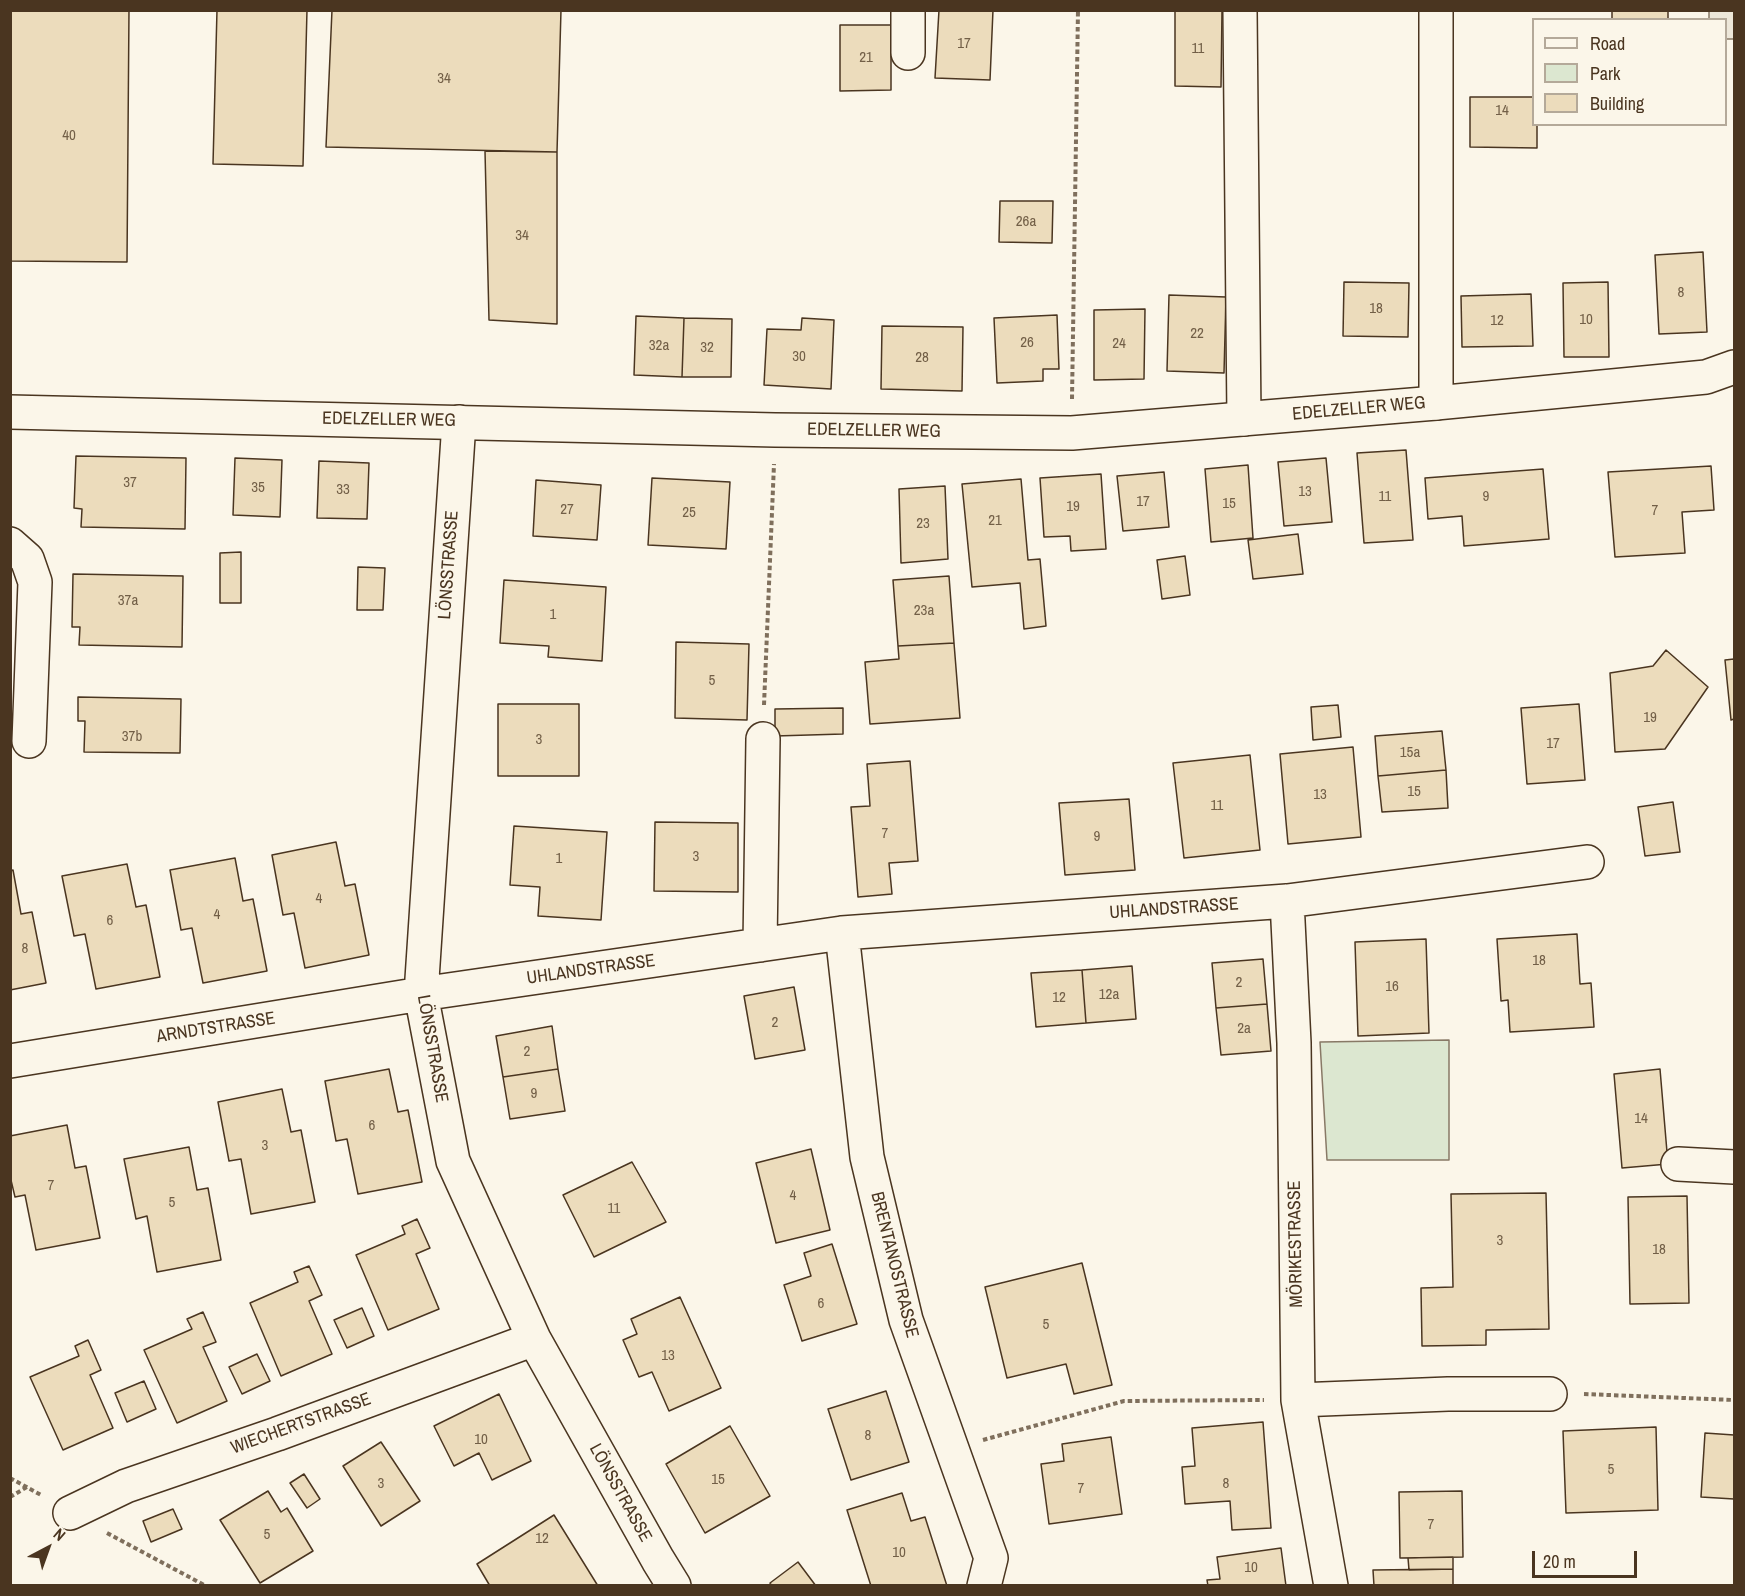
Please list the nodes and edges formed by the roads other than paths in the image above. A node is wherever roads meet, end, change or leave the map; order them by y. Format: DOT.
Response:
graph roads {
  1 [pos="908,10"];
  2 [pos="1240,10"];
  3 [pos="1436,10"];
  4 [pos="908,53"];
  5 [pos="1734,368"];
  6 [pos="1436,403"];
  7 [pos="10,412"];
  8 [pos="1244,419"];
  9 [pos="459,422"];
  10 [pos="10,544"];
  11 [pos="763,739"];
  12 [pos="29,741"];
  13 [pos="1587,862"];
  14 [pos="1287,901"];
  15 [pos="842,933"];
  16 [pos="760,945"];
  17 [pos="421,994"];
  18 [pos="10,1061"];
  19 [pos="1678,1164"];
  20 [pos="1734,1167"];
  21 [pos="534,1339"];
  22 [pos="1550,1394"];
  23 [pos="1298,1400"];
  24 [pos="70,1513"];
  25 [pos="674,1586"];
  26 [pos="984,1586"];
  27 [pos="1331,1586"];
  1 -- 4 [label="street"];
  2 -- 8 [label="street"];
  3 -- 6 [label="street"];
  5 -- 6 [label="street, EDELZELLER WEG"];
  6 -- 8 [label="street, EDELZELLER WEG"];
  7 -- 9 [label="street, EDELZELLER WEG"];
  8 -- 9 [label="street, EDELZELLER WEG"];
  9 -- 17 [label="street, LÖNSSTRASSE"];
  10 -- 12 [label="street"];
  11 -- 16 [label="street"];
  13 -- 14 [label="street, UHLANDSTRASSE"];
  14 -- 15 [label="street, UHLANDSTRASSE"];
  14 -- 23 [label="street, MÖRIKESTRASSE"];
  15 -- 16 [label="street, UHLANDSTRASSE"];
  15 -- 26 [label="street, BRENTANOSTRASSE"];
  16 -- 17 [label="street, UHLANDSTRASSE"];
  17 -- 18 [label="street, ARNDTSTRASSE"];
  17 -- 21 [label="street, LÖNSSTRASSE"];
  19 -- 20 [label="street"];
  21 -- 24 [label="street, WIECHERTSTRASSE"];
  21 -- 25 [label="street, LÖNSSTRASSE"];
  22 -- 23 [label="street"];
  23 -- 27 [label="street, MÖRIKESTRASSE"];
}
